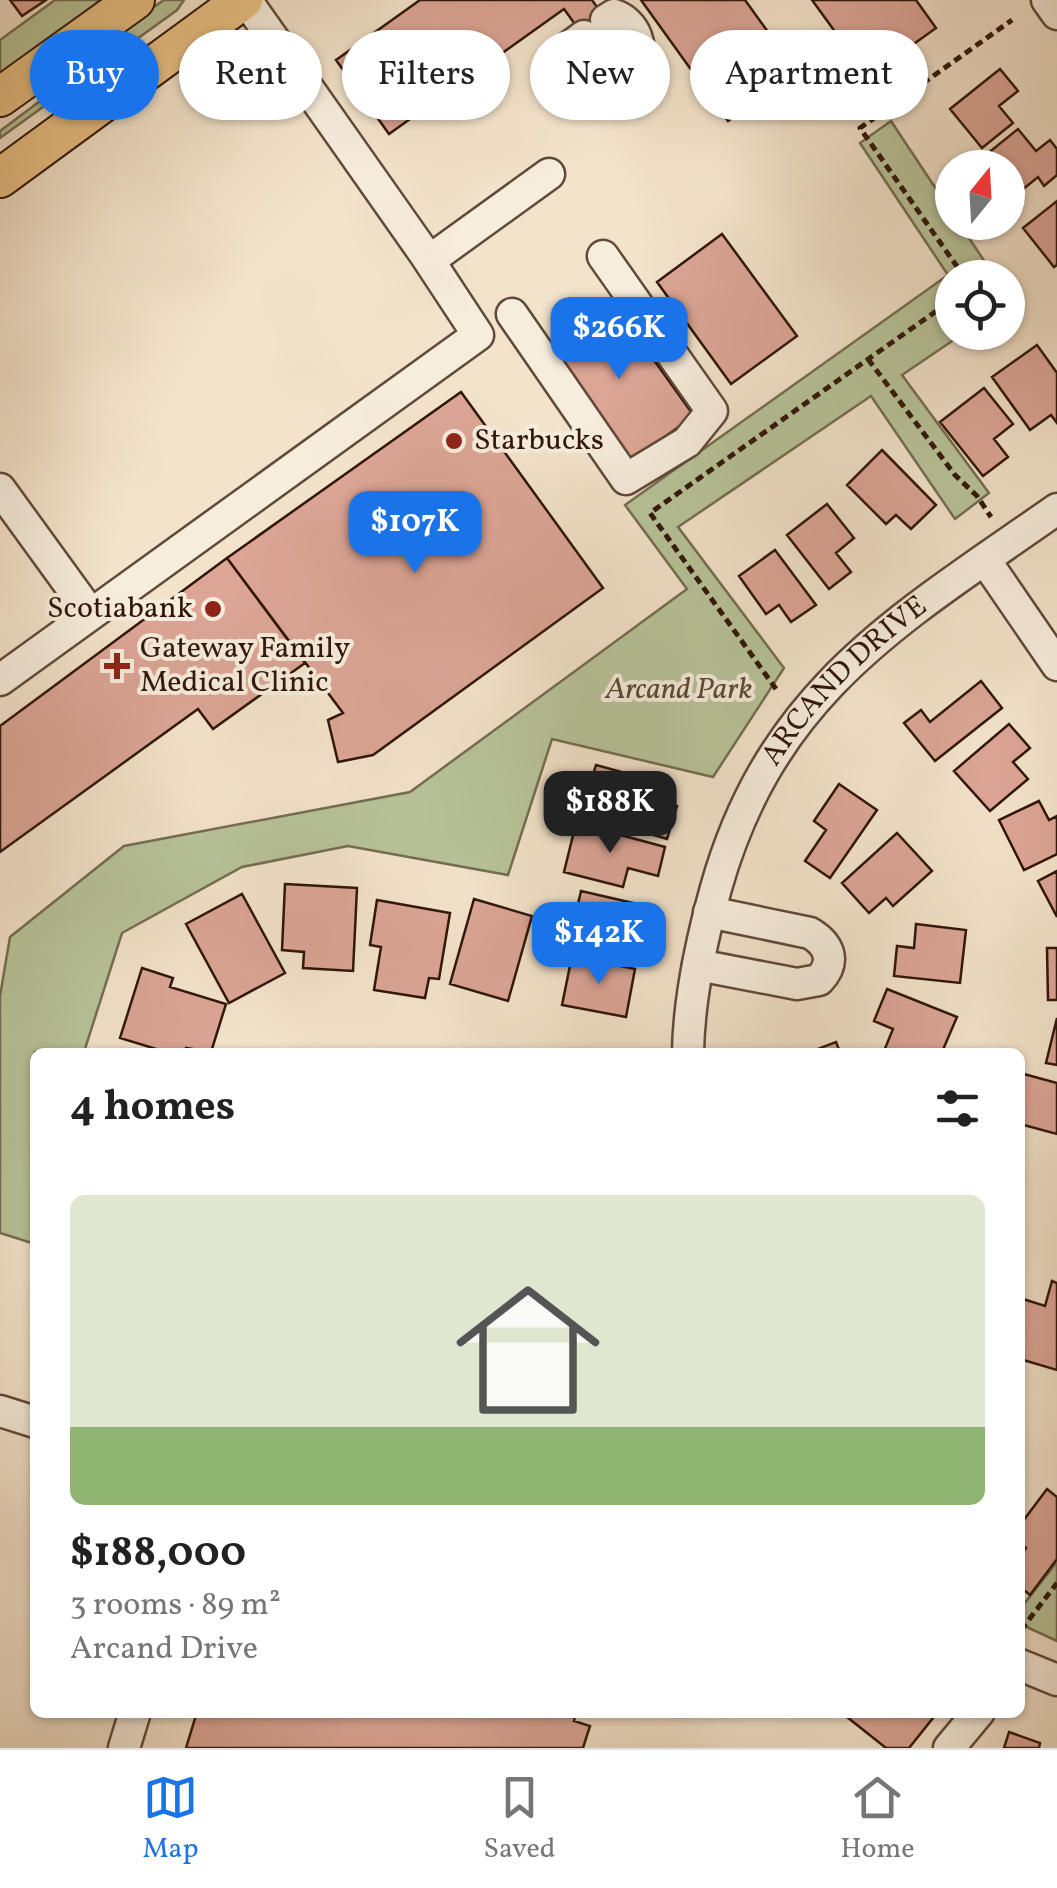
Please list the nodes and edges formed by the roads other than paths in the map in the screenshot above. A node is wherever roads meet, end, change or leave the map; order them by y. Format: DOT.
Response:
graph roads {
  1 [pos="136,0"];
  2 [pos="244,0"];
  3 [pos="1047,0"];
  4 [pos="1057,14"];
  5 [pos="592,30"];
  6 [pos="634,30"];
  7 [pos="0,97"];
  8 [pos="550,174"];
  9 [pos="0,178"];
  10 [pos="603,256"];
  11 [pos="430,260"];
  12 [pos="512,314"];
  13 [pos="0,489"];
  14 [pos="1057,509"];
  15 [pos="984,560"];
  16 [pos="90,613"];
  17 [pos="1057,665"];
  18 [pos="0,680"];
  19 [pos="709,912"];
  20 [pos="698,965"];
  21 [pos="688,1048"];
  22 [pos="0,1411"];
  23 [pos="30,1420"];
  24 [pos="1025,1668"];
  25 [pos="1057,1680"];
  26 [pos="133,1718"];
  27 [pos="974,1718"];
  28 [pos="124,1748"];
  29 [pos="949,1748"];
  1 -- 7 [label="main road"];
  2 -- 9 [label="main road"];
  2 -- 11 [label="street"];
  3 -- 4 [label="street"];
  5 -- 6 [label="street"];
  8 -- 11 [label="street"];
  10 -- 12 [label="street"];
  11 -- 16 [label="street"];
  13 -- 16 [label="street"];
  14 -- 15 [label="street, ARCAND DRIVE"];
  15 -- 17 [label="street"];
  15 -- 19 [label="street, ARCAND DRIVE"];
  16 -- 18 [label="street"];
  19 -- 20 [label="street, ARCAND DRIVE"];
  19 -- 20 [label="street"];
  20 -- 21 [label="street, ARCAND DRIVE"];
  22 -- 23 [label="street"];
  24 -- 25 [label="street"];
  26 -- 28 [label="street"];
  27 -- 29 [label="street"];
}
